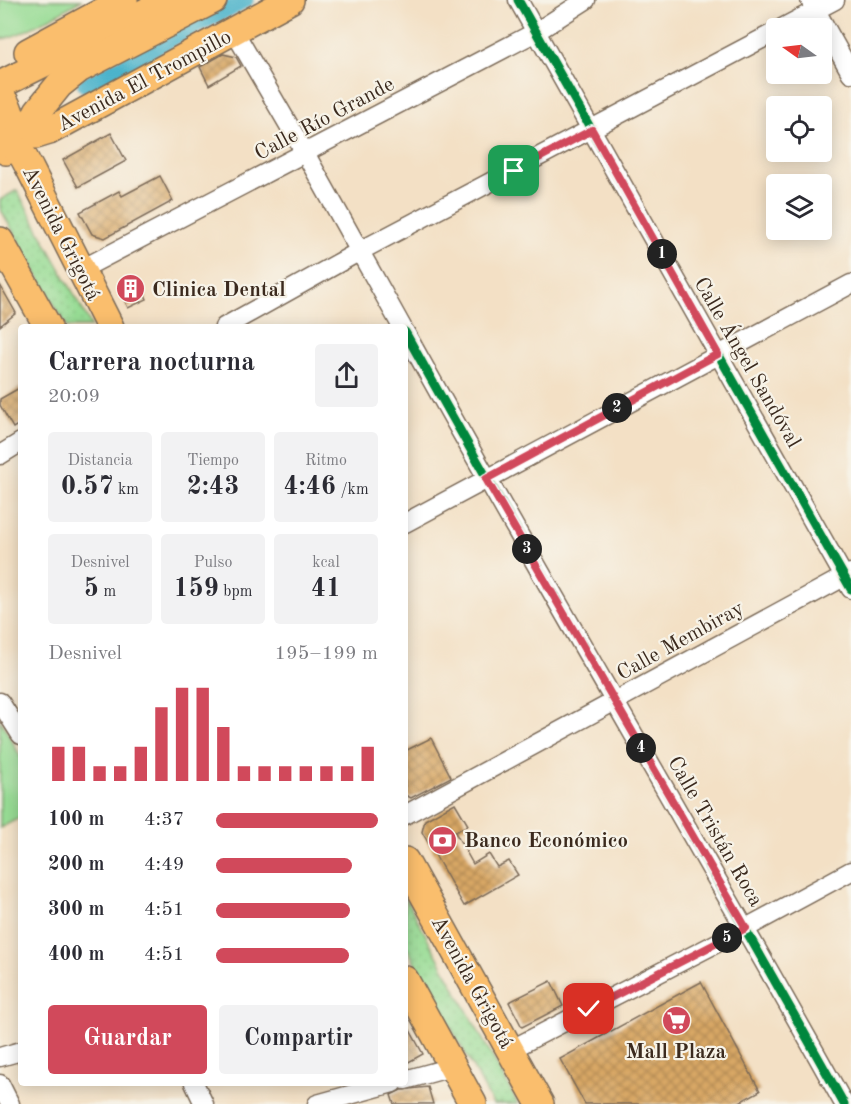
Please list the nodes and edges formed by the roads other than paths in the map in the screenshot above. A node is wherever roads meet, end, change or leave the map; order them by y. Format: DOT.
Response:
graph roads {
  1 [pos="124,0"];
  2 [pos="170,0"];
  3 [pos="213,0"];
  4 [pos="290,0"];
  5 [pos="518,0"];
  6 [pos="586,0"];
  7 [pos="835,0"];
  8 [pos="813,5"];
  9 [pos="795,18"];
  10 [pos="234,31"];
  11 [pos="536,32"];
  12 [pos="766,37"];
  13 [pos="0,67"];
  14 [pos="851,73"];
  15 [pos="0,85"];
  16 [pos="0,95"];
  17 [pos="592,130"];
  18 [pos="12,143"];
  19 [pos="305,153"];
  20 [pos="0,241"];
  21 [pos="360,251"];
  22 [pos="80,270"];
  23 [pos="851,284"];
  24 [pos="46,324"];
  25 [pos="108,324"];
  26 [pos="229,324"];
  27 [pos="400,324"];
  28 [pos="408,337"];
  29 [pos="718,354"];
  30 [pos="18,444"];
  31 [pos="0,455"];
  32 [pos="486,479"];
  33 [pos="408,521"];
  34 [pos="849,579"];
  35 [pos="614,701"];
  36 [pos="0,702"];
  37 [pos="18,727"];
  38 [pos="408,813"];
  39 [pos="408,866"];
  40 [pos="851,871"];
  41 [pos="746,928"];
  42 [pos="408,986"];
  43 [pos="510,1050"];
  44 [pos="18,1052"];
  45 [pos="0,1057"];
  46 [pos="452,1067"];
  47 [pos="408,1079"];
  48 [pos="0,1084"];
  49 [pos="195,1086"];
  50 [pos="382,1086"];
  51 [pos="10,1104"];
  52 [pos="204,1104"];
  53 [pos="317,1104"];
  54 [pos="473,1104"];
  55 [pos="540,1104"];
  56 [pos="844,1104"];
  1 -- 13 [label="main road"];
  2 -- 15 [label="main road"];
  3 -- 18 [label="main road, Avenida El Trompillo"];
  4 -- 10 [label="main road, Avenida El Trompillo"];
  5 -- 11 [label="street, Calle Ángel Sandóval"];
  6 -- 11 [label="street, Calle Río Grande"];
  7 -- 8 [label="street"];
  8 -- 9 [label="street"];
  8 -- 14 [label="street"];
  10 -- 18 [label="main road, Avenida El Trompillo"];
  10 -- 19 [label="street"];
  11 -- 17 [label="street, Calle Ángel Sandóval"];
  11 -- 19 [label="street, Calle Río Grande"];
  12 -- 17 [label="street"];
  16 -- 18 [label="main road"];
  17 -- 21 [label="street"];
  17 -- 29 [label="street, Calle Ángel Sandóval"];
  18 -- 22 [label="main road, Avenida Grigotá"];
  19 -- 21 [label="street"];
  19 -- 22 [label="street, Calle Río Grande"];
  20 -- 24 [label="main road"];
  21 -- 26 [label="street"];
  21 -- 27 [label="street"];
  22 -- 25 [label="main road, Avenida Grigotá"];
  23 -- 29 [label="street"];
  28 -- 32 [label="street, Calle Tristán Roca"];
  29 -- 32 [label="street"];
  29 -- 34 [label="street, Calle Ángel Sandóval"];
  30 -- 31 [label="street"];
  32 -- 33 [label="street"];
  32 -- 35 [label="street, Calle Tristán Roca"];
  34 -- 35 [label="street, Calle Membiray"];
  35 -- 38 [label="street, Calle Membiray"];
  35 -- 41 [label="street, Calle Tristán Roca"];
  36 -- 37 [label="street"];
  39 -- 43 [label="main road, Avenida Grigotá"];
  40 -- 41 [label="street"];
  41 -- 43 [label="street"];
  41 -- 56 [label="street, Calle Tristán Roca"];
  42 -- 46 [label="main road"];
  43 -- 55 [label="main road, Avenida Grigotá"];
  44 -- 45 [label="street"];
  46 -- 47 [label="street"];
  46 -- 54 [label="main road"];
  48 -- 51 [label="street"];
  49 -- 52 [label="street"];
  50 -- 53 [label="street"];
}
